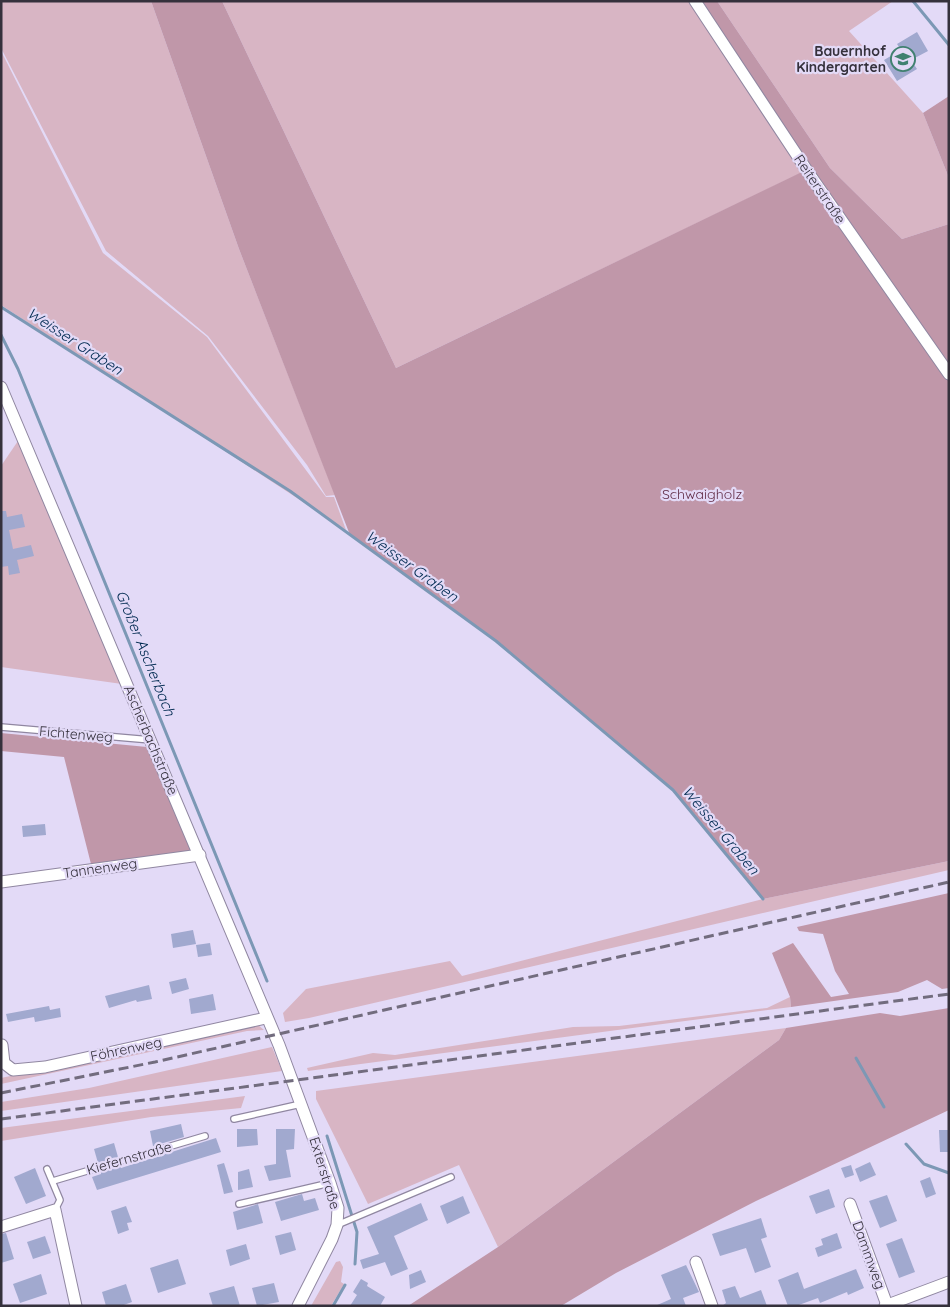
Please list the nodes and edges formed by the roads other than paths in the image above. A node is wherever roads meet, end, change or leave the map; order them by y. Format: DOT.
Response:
graph roads {
  1 [pos="695,1"];
  2 [pos="949,374"];
  3 [pos="1,387"];
  4 [pos="1,727"];
  5 [pos="151,740"];
  6 [pos="200,855"];
  7 [pos="1,882"];
  8 [pos="266,1018"];
  9 [pos="2,1045"];
  10 [pos="300,1099"];
  11 [pos="234,1119"];
  12 [pos="205,1136"];
  13 [pos="47,1169"];
  14 [pos="451,1177"];
  15 [pos="53,1181"];
  16 [pos="330,1183"];
  17 [pos="239,1204"];
  18 [pos="850,1204"];
  19 [pos="55,1210"];
  20 [pos="337,1225"];
  21 [pos="1,1227"];
  22 [pos="696,1262"];
  23 [pos="949,1282"];
  24 [pos="886,1305"];
  25 [pos="76,1306"];
  26 [pos="298,1306"];
  27 [pos="712,1306"];
  1 -- 2 [label="street, Reiterstraße"];
  3 -- 5 [label="street, Ascherbachstraße"];
  4 -- 5 [label="lane, Fichtenweg"];
  5 -- 6 [label="street, Ascherbachstraße"];
  6 -- 7 [label="street, Tannenweg"];
  6 -- 8 [label="street, Ascherbachstraße"];
  8 -- 9 [label="street, Föhrenweg"];
  8 -- 10 [label="street, Ascherbachstraße"];
  10 -- 11 [label="lane"];
  10 -- 16 [label="street, Exterstraße"];
  12 -- 15 [label="lane, Kiefernstraße"];
  13 -- 15 [label="lane"];
  14 -- 20 [label="lane"];
  15 -- 19 [label="lane"];
  16 -- 17 [label="lane"];
  16 -- 20 [label="street, Exterstraße"];
  18 -- 24 [label="street, Dammweg"];
  19 -- 21 [label="street"];
  19 -- 25 [label="street"];
  20 -- 26 [label="street, Exterstraße"];
  22 -- 27 [label="street"];
  23 -- 24 [label="street"];
}
